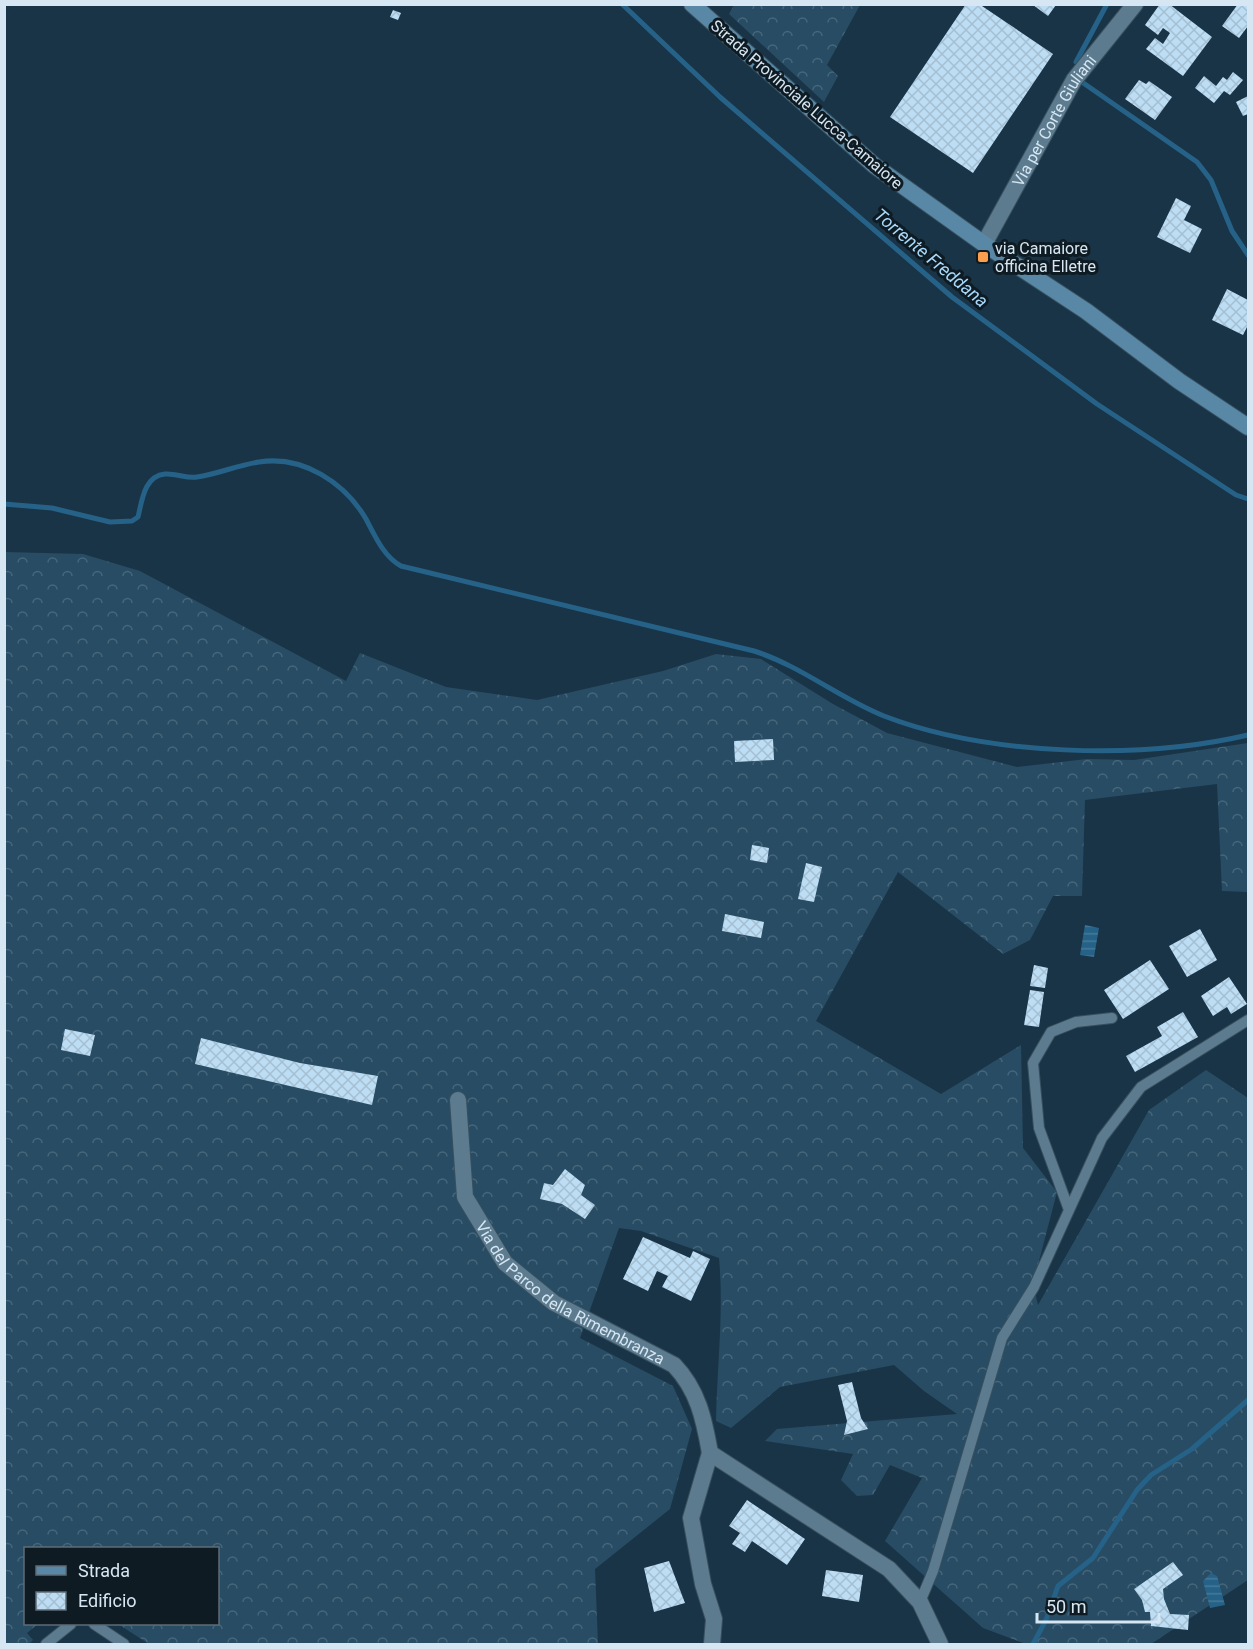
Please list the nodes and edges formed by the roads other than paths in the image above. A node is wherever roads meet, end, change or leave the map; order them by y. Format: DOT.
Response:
graph roads {
  1 [pos="692,4"];
  2 [pos="1135,4"];
  3 [pos="984,244"];
  4 [pos="1248,427"];
  5 [pos="1112,1018"];
  6 [pos="1248,1020"];
  7 [pos="458,1100"];
  8 [pos="1069,1210"];
  9 [pos="710,1453"];
  10 [pos="920,1602"];
  11 [pos="69,1625"];
  12 [pos="97,1625"];
  13 [pos="46,1644"];
  14 [pos="124,1644"];
  15 [pos="712,1644"];
  16 [pos="940,1644"];
  1 -- 3 [label="main road, Strada Provinciale Lucca-Camaiore"];
  2 -- 3 [label="street, Via per Corte Giuliani"];
  3 -- 4 [label="main road, Strada Provinciale Lucca-Camaiore"];
  5 -- 8 [label="lane"];
  6 -- 8 [label="lane"];
  7 -- 9 [label="street, Via del Parco della Rimembranza"];
  8 -- 10 [label="lane"];
  9 -- 10 [label="street"];
  9 -- 15 [label="street"];
  10 -- 16 [label="street"];
  11 -- 13 [label="lane"];
  12 -- 14 [label="lane"];
}
